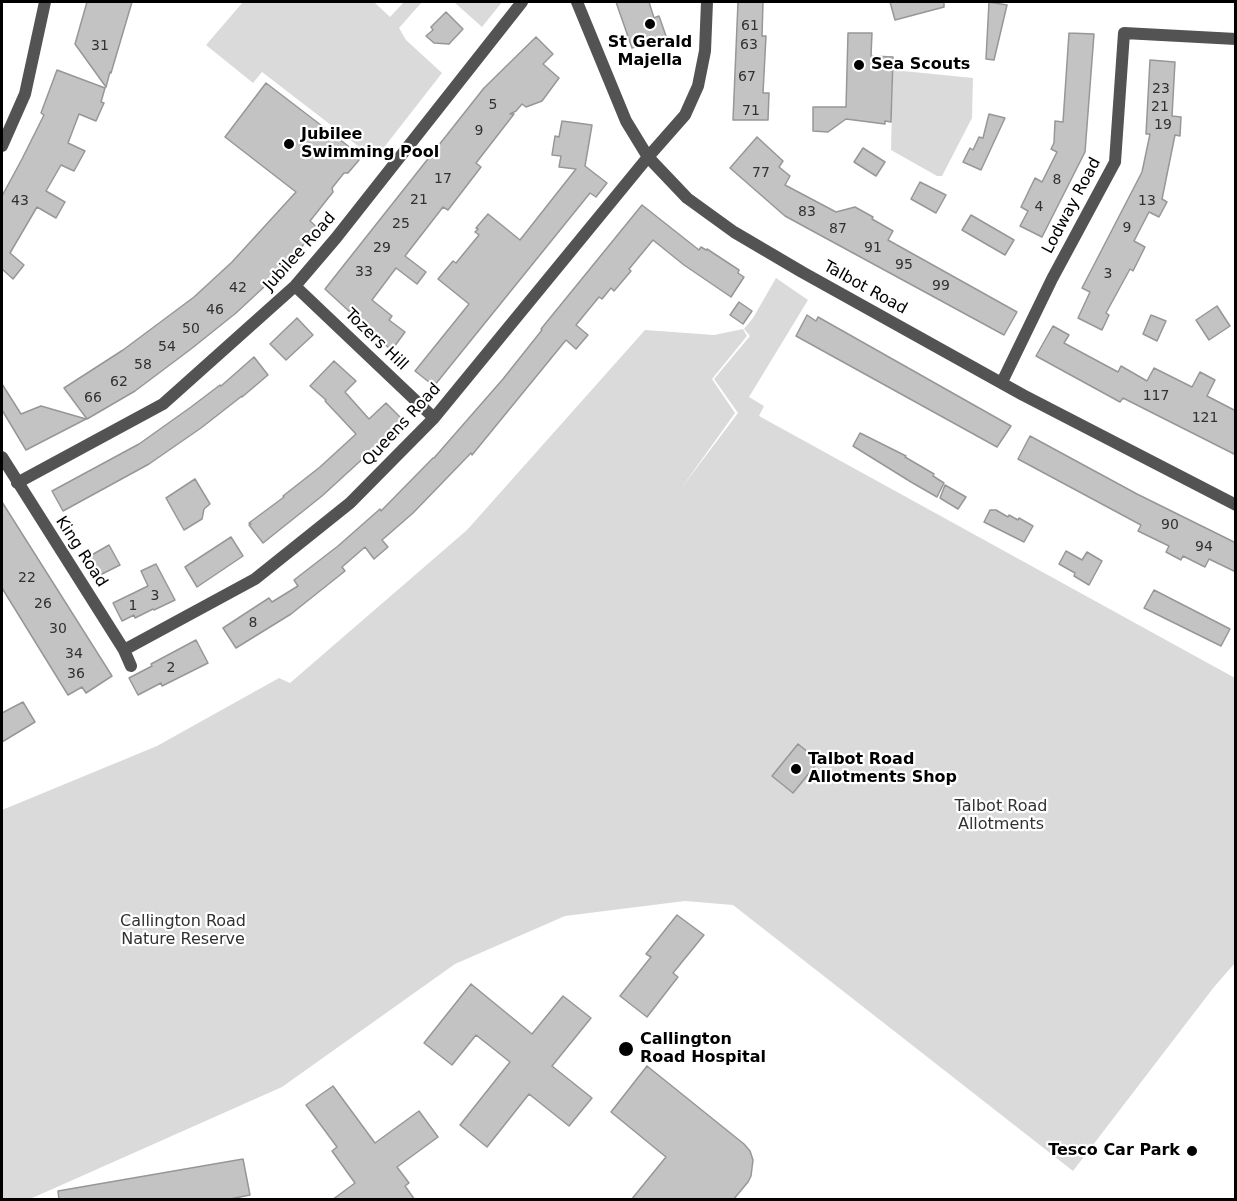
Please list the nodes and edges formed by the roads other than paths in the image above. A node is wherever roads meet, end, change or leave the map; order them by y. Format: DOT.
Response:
graph roads {
  1 [pos="45,2"];
  2 [pos="522,2"];
  3 [pos="577,2"];
  4 [pos="707,2"];
  5 [pos="1236,39"];
  6 [pos="2,146"];
  7 [pos="648,158"];
  8 [pos="295,286"];
  9 [pos="1002,382"];
  10 [pos="434,418"];
  11 [pos="2,457"];
  12 [pos="17,483"];
  13 [pos="1236,505"];
  14 [pos="124,650"];
  15 [pos="131,666"];
  1 -- 6 [label="street"];
  2 -- 8 [label="street, Jubilee Road"];
  3 -- 7 [label="street, Talbot Road"];
  4 -- 7 [label="street, Queens Road"];
  5 -- 9 [label="street, Lodway Road"];
  7 -- 9 [label="street, Talbot Road"];
  7 -- 10 [label="street, Queens Road"];
  8 -- 10 [label="street, Tozers Hill"];
  8 -- 12 [label="street, Jubilee Road"];
  9 -- 13 [label="street, Talbot Road"];
  10 -- 14 [label="street, Queens Road"];
  11 -- 12 [label="street, King Road"];
  12 -- 14 [label="street, King Road"];
  14 -- 15 [label="street, King Road"];
}
